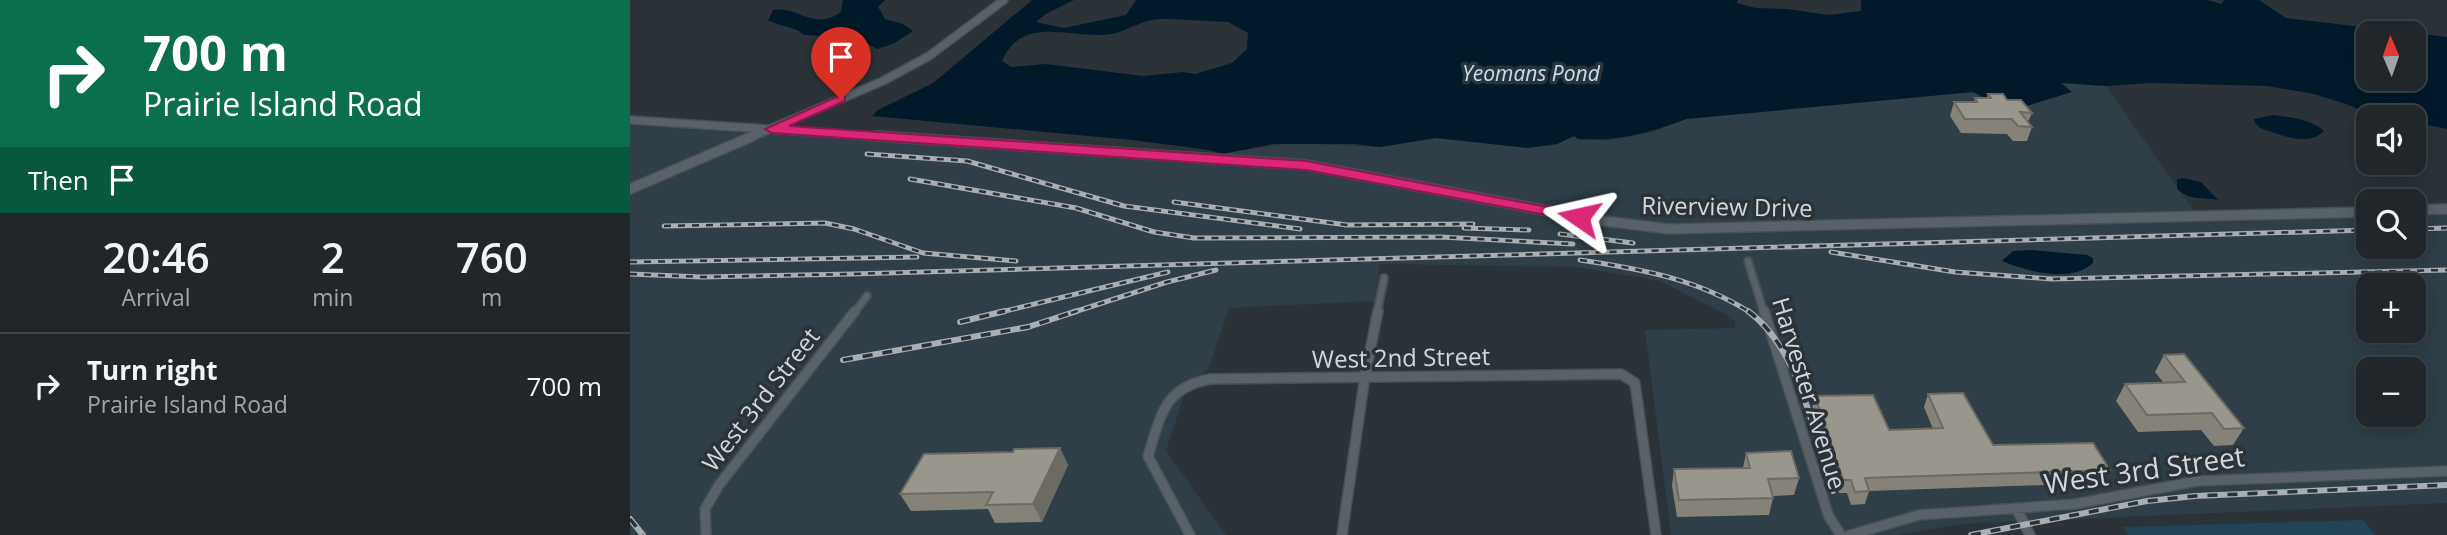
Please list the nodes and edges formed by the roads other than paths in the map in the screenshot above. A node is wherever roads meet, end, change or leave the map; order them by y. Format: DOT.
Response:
graph roads {
  1 [pos="1004,0"];
  2 [pos="630,120"];
  3 [pos="772,129"];
  4 [pos="630,189"];
  5 [pos="2447,209"];
  6 [pos="2426,210"];
  7 [pos="2356,212"];
  8 [pos="1748,261"];
  9 [pos="1384,278"];
  10 [pos="867,296"];
  11 [pos="1365,376"];
  12 [pos="2447,471"];
  13 [pos="2016,508"];
  14 [pos="706,535"];
  15 [pos="1190,535"];
  16 [pos="1342,535"];
  17 [pos="1656,535"];
  18 [pos="1841,535"];
  19 [pos="1850,535"];
  20 [pos="2030,535"];
  1 -- 3 [label="street"];
  2 -- 3 [label="street, Riverview Drive"];
  3 -- 4 [label="street"];
  3 -- 7 [label="street, Riverview Drive"];
  5 -- 6 [label="street"];
  8 -- 18 [label="street, Harvester Avenue"];
  9 -- 11 [label="street"];
  10 -- 14 [label="street, West 3rd Street"];
  11 -- 15 [label="street, West 2nd Street"];
  11 -- 16 [label="street"];
  11 -- 17 [label="street, West 2nd Street"];
  12 -- 13 [label="street, West 3rd Street"];
  13 -- 19 [label="street, West 3rd Street"];
  13 -- 20 [label="street"];
}
